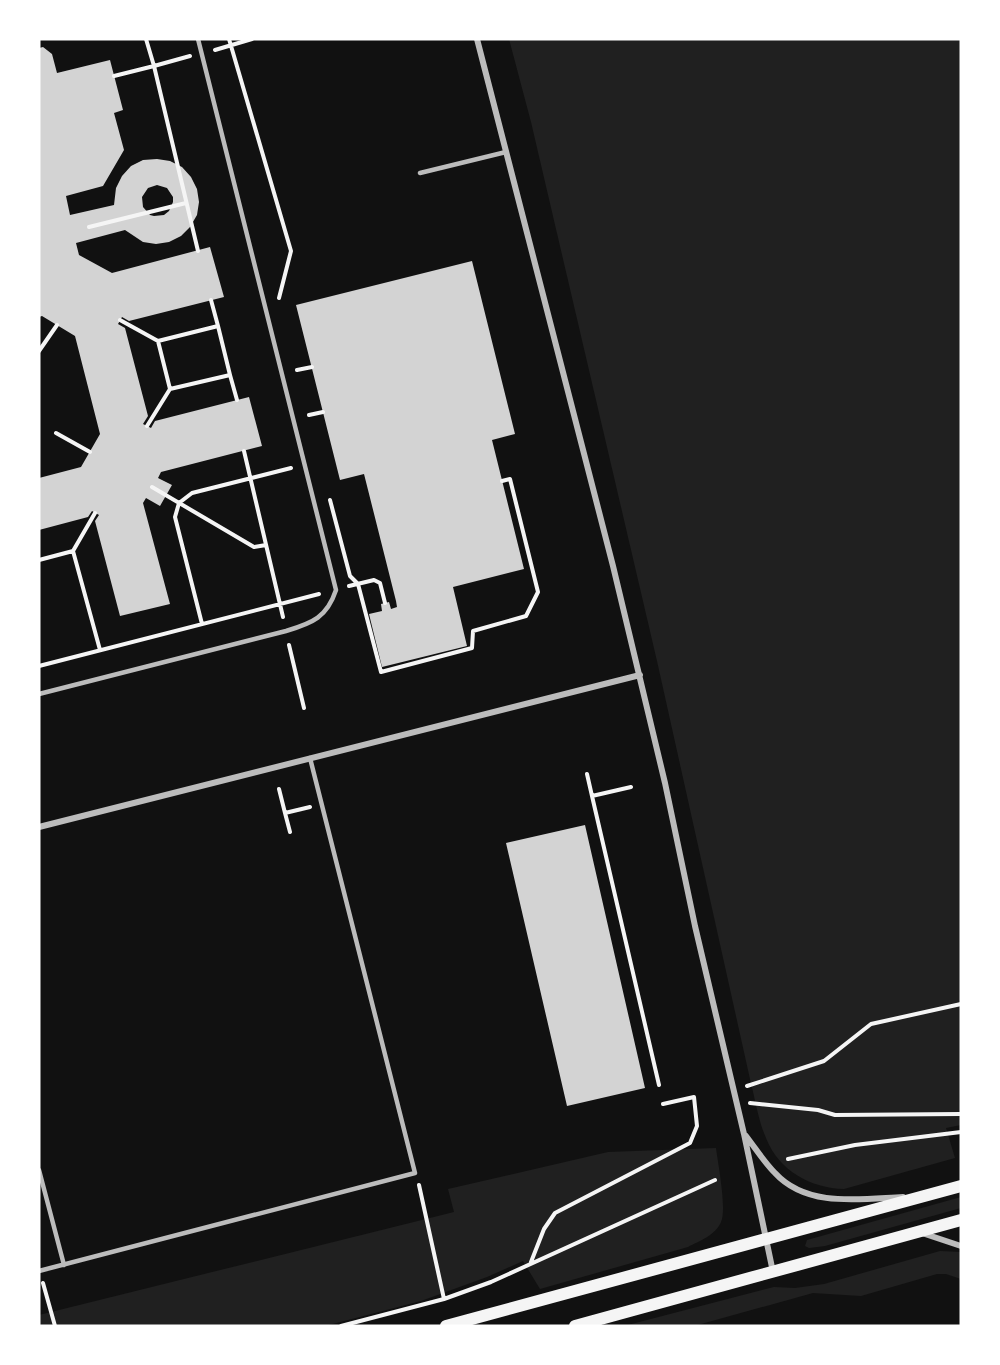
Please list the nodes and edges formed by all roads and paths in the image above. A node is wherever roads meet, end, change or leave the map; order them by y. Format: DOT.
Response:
graph roads {
  1 [pos="146,39"];
  2 [pos="198,39"];
  3 [pos="229,39"];
  4 [pos="477,39"];
  5 [pos="154,66"];
  6 [pos="114,76"];
  7 [pos="506,152"];
  8 [pos="420,173"];
  9 [pos="186,204"];
  10 [pos="89,227"];
  11 [pos="198,250"];
  12 [pos="211,300"];
  13 [pos="281,307"];
  14 [pos="120,320"];
  15 [pos="57,325"];
  16 [pos="218,326"];
  17 [pos="158,341"];
  18 [pos="39,351"];
  19 [pos="295,359"];
  20 [pos="312,367"];
  21 [pos="297,370"];
  22 [pos="230,375"];
  23 [pos="300,381"];
  24 [pos="170,389"];
  25 [pos="237,400"];
  26 [pos="306,404"];
  27 [pos="323,412"];
  28 [pos="309,415"];
  29 [pos="147,426"];
  30 [pos="312,426"];
  31 [pos="56,433"];
  32 [pos="244,451"];
  33 [pos="90,452"];
  34 [pos="305,465"];
  35 [pos="250,478"];
  36 [pos="502,481"];
  37 [pos="152,488"];
  38 [pos="329,496"];
  39 [pos="179,503"];
  40 [pos="95,513"];
  41 [pos="522,527"];
  42 [pos="514,530"];
  43 [pos="266,545"];
  44 [pos="73,551"];
  45 [pos="39,560"];
  46 [pos="358,584"];
  47 [pos="336,590"];
  48 [pos="385,603"];
  49 [pos="280,604"];
  50 [pos="202,624"];
  51 [pos="286,632"];
  52 [pos="100,650"];
  53 [pos="39,666"];
  54 [pos="639,675"];
  55 [pos="39,694"];
  56 [pos="304,708"];
  57 [pos="310,758"];
  58 [pos="587,774"];
  59 [pos="632,787"];
  60 [pos="279,789"];
  61 [pos="592,796"];
  62 [pos="322,803"];
  63 [pos="285,813"];
  64 [pos="39,827"];
  65 [pos="290,832"];
  66 [pos="961,1004"];
  67 [pos="659,1085"];
  68 [pos="734,1090"];
  69 [pos="736,1102"];
  70 [pos="663,1104"];
  71 [pos="961,1114"];
  72 [pos="961,1132"];
  73 [pos="744,1134"];
  74 [pos="788,1159"];
  75 [pos="39,1170"];
  76 [pos="415,1173"];
  77 [pos="715,1180"];
  78 [pos="961,1186"];
  79 [pos="924,1197"];
  80 [pos="961,1220"];
  81 [pos="919,1232"];
  82 [pos="765,1239"];
  83 [pos="961,1246"];
  84 [pos="531,1263"];
  85 [pos="64,1265"];
  86 [pos="40,1271"];
  87 [pos="774,1273"];
  88 [pos="444,1299"];
  89 [pos="55,1326"];
  90 [pos="341,1326"];
  91 [pos="446,1326"];
  92 [pos="575,1326"];
  1 -- 5 [label="path"];
  2 -- 34 [label="lane"];
  3 -- 13 [label="path"];
  4 -- 7 [label="street"];
  5 -- 6 [label="path"];
  5 -- 9 [label="path"];
  7 -- 8 [label="lane"];
  7 -- 54 [label="street"];
  9 -- 10 [label="path"];
  9 -- 11 [label="path"];
  12 -- 16 [label="path"];
  14 -- 17 [label="path"];
  15 -- 18 [label="path"];
  16 -- 17 [label="path"];
  16 -- 22 [label="path"];
  17 -- 24 [label="path"];
  19 -- 21 [label="path"];
  20 -- 21 [label="path"];
  21 -- 23 [label="path"];
  22 -- 24 [label="path"];
  22 -- 25 [label="path"];
  24 -- 29 [label="path"];
  26 -- 28 [label="path"];
  27 -- 28 [label="path"];
  28 -- 30 [label="path"];
  31 -- 33 [label="path"];
  32 -- 35 [label="path"];
  34 -- 35 [label="path"];
  34 -- 47 [label="lane"];
  35 -- 39 [label="path"];
  35 -- 43 [label="path"];
  36 -- 41 [label="path"];
  37 -- 39 [label="path"];
  38 -- 46 [label="path"];
  39 -- 43 [label="path"];
  39 -- 50 [label="path"];
  40 -- 44 [label="path"];
  41 -- 42 [label="path"];
  41 -- 46 [label="path"];
  43 -- 49 [label="path"];
  44 -- 45 [label="path"];
  44 -- 52 [label="path"];
  46 -- 47 [label="path"];
  46 -- 48 [label="path"];
  47 -- 49 [label="path"];
  47 -- 51 [label="lane"];
  49 -- 50 [label="path"];
  49 -- 51 [label="path"];
  50 -- 52 [label="path"];
  51 -- 55 [label="lane"];
  51 -- 56 [label="path"];
  52 -- 53 [label="path"];
  54 -- 57 [label="street"];
  54 -- 68 [label="street"];
  57 -- 62 [label="lane"];
  57 -- 64 [label="street"];
  58 -- 61 [label="path"];
  59 -- 61 [label="path"];
  60 -- 63 [label="path"];
  61 -- 67 [label="path"];
  62 -- 63 [label="path"];
  62 -- 76 [label="lane"];
  63 -- 65 [label="path"];
  66 -- 68 [label="path"];
  68 -- 69 [label="street"];
  69 -- 71 [label="path"];
  69 -- 73 [label="street"];
  70 -- 84 [label="path"];
  72 -- 74 [label="path"];
  73 -- 79 [label="street"];
  73 -- 82 [label="street"];
  75 -- 85 [label="lane"];
  76 -- 85 [label="lane"];
  76 -- 88 [label="path"];
  77 -- 84 [label="path"];
  78 -- 79 [label="main road"];
  79 -- 82 [label="main road"];
  80 -- 81 [label="main road"];
  81 -- 83 [label="street"];
  81 -- 87 [label="main road"];
  82 -- 87 [label="street"];
  82 -- 91 [label="main road"];
  84 -- 88 [label="path"];
  85 -- 86 [label="lane"];
  86 -- 89 [label="path"];
  87 -- 92 [label="main road"];
  88 -- 90 [label="path"];
}
